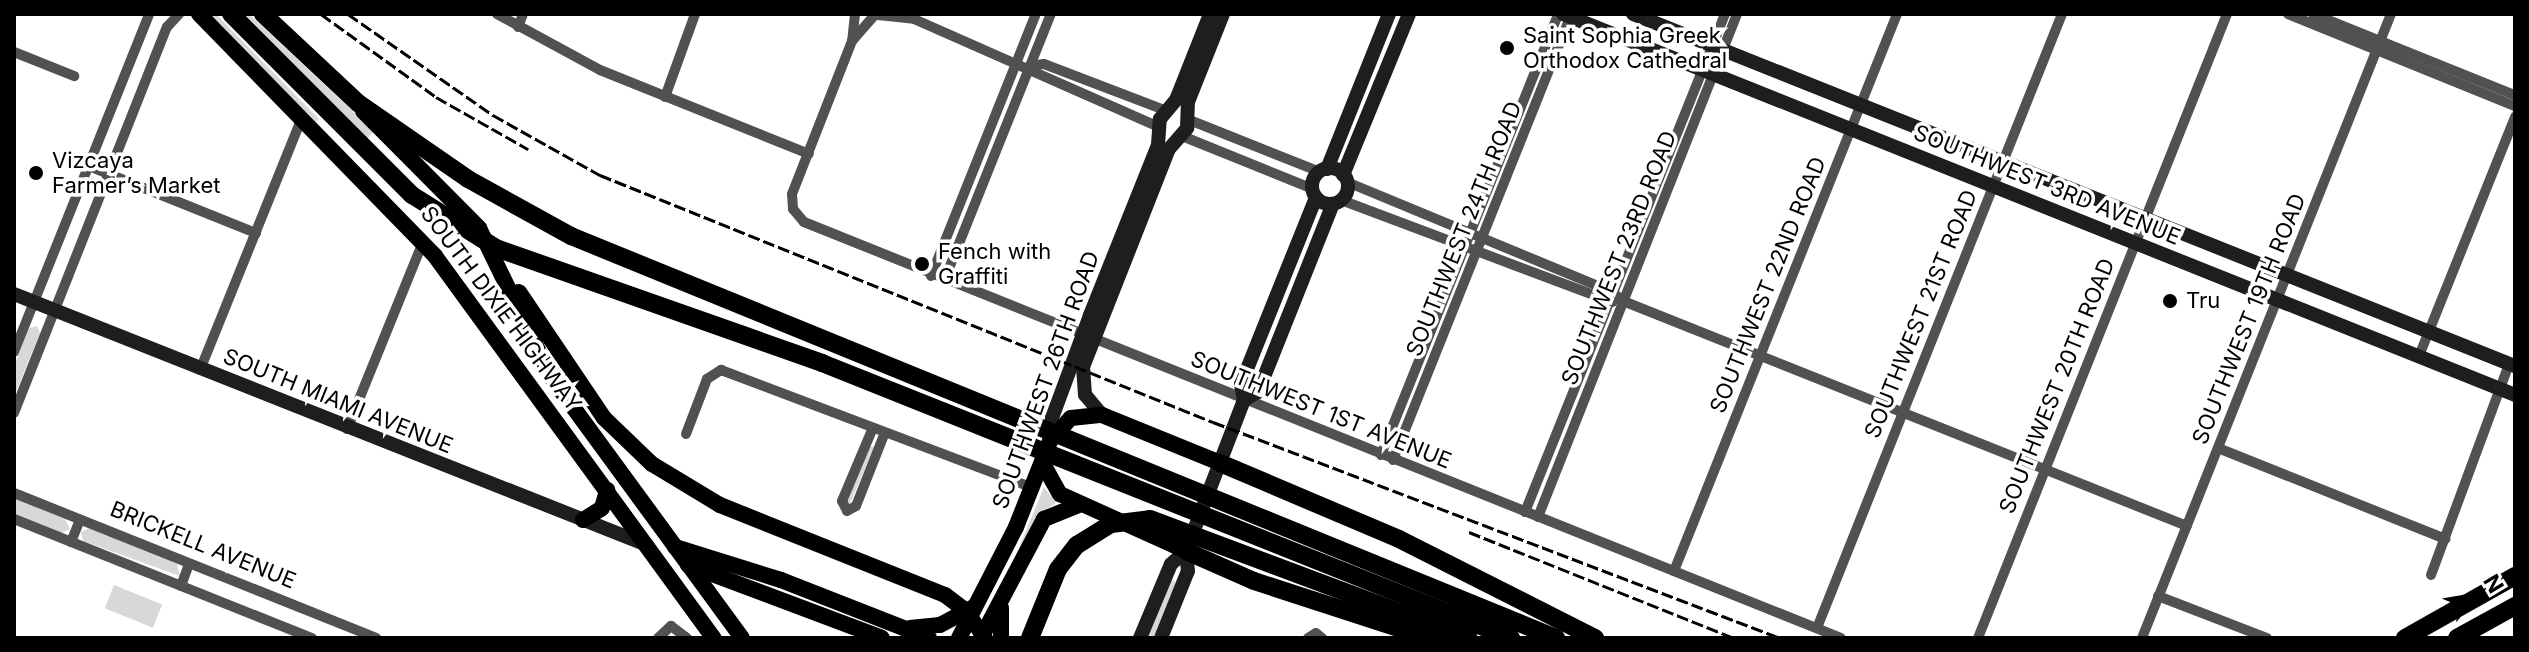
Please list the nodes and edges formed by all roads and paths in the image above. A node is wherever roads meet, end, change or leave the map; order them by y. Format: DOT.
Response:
graph roads {
  1 [pos="149,14"];
  2 [pos="179,14"];
  3 [pos="199,14"];
  4 [pos="231,14"];
  5 [pos="263,14"];
  6 [pos="497,14"];
  7 [pos="523,14"];
  8 [pos="695,14"];
  9 [pos="856,14"];
  10 [pos="1036,14"];
  11 [pos="1051,14"];
  12 [pos="1210,14"];
  13 [pos="1223,14"];
  14 [pos="1389,14"];
  15 [pos="1409,14"];
  16 [pos="1633,14"];
  17 [pos="1725,14"];
  18 [pos="1737,14"];
  19 [pos="1897,14"];
  20 [pos="2062,14"];
  21 [pos="2227,14"];
  22 [pos="2288,14"];
  23 [pos="2313,14"];
  24 [pos="2391,14"];
  25 [pos="876,15"];
  26 [pos="1566,15"];
  27 [pos="907,16"];
  28 [pos="518,27"];
  29 [pos="852,41"];
  30 [pos="2379,45"];
  31 [pos="1717,48"];
  32 [pos="14,52"];
  33 [pos="1018,61"];
  34 [pos="1030,66"];
  35 [pos="1708,73"];
  36 [pos="74,76"];
  37 [pos="2515,95"];
  38 [pos="665,97"];
  39 [pos="358,103"];
  40 [pos="1861,105"];
  41 [pos="2515,106"];
  42 [pos="1168,110"];
  43 [pos="302,117"];
  44 [pos="2515,117"];
  45 [pos="1187,118"];
  46 [pos="1160,129"];
  47 [pos="1853,131"];
  48 [pos="1179,137"];
  49 [pos="809,154"];
  50 [pos="2003,162"];
  51 [pos="89,166"];
  52 [pos="1324,170"];
  53 [pos="109,174"];
  54 [pos="1345,179"];
  55 [pos="1993,187"];
  56 [pos="1314,193"];
  57 [pos="1337,202"];
  58 [pos="2145,219"];
  59 [pos="256,233"];
  60 [pos="1482,239"];
  61 [pos="423,241"];
  62 [pos="1467,241"];
  63 [pos="2136,244"];
  64 [pos="1477,251"];
  65 [pos="500,264"];
  66 [pos="931,276"];
  67 [pos="2288,276"];
  68 [pos="944,281"];
  69 [pos="14,294"];
  70 [pos="1610,298"];
  71 [pos="2278,300"];
  72 [pos="1623,301"];
  73 [pos="34,303"];
  74 [pos="55,311"];
  75 [pos="2429,332"];
  76 [pos="1088,338"];
  77 [pos="14,352"];
  78 [pos="1761,356"];
  79 [pos="2419,356"];
  80 [pos="2512,365"];
  81 [pos="200,370"];
  82 [pos="2508,392"];
  83 [pos="1244,400"];
  84 [pos="14,413"];
  85 [pos="1902,413"];
  86 [pos="1102,415"];
  87 [pos="1008,428"];
  88 [pos="347,429"];
  89 [pos="872,430"];
  90 [pos="686,434"];
  91 [pos="884,435"];
  92 [pos="1050,441"];
  93 [pos="2218,448"];
  94 [pos="1381,455"];
  95 [pos="1393,460"];
  96 [pos="1042,462"];
  97 [pos="1220,463"];
  98 [pos="2045,470"];
  99 [pos="1031,487"];
  100 [pos="607,490"];
  101 [pos="14,493"];
  102 [pos="1079,505"];
  103 [pos="1525,512"];
  104 [pos="1538,517"];
  105 [pos="14,519"];
  106 [pos="80,520"];
  107 [pos="583,520"];
  108 [pos="2187,526"];
  109 [pos="1237,529"];
  110 [pos="2445,539"];
  111 [pos="71,542"];
  112 [pos="647,545"];
  113 [pos="677,547"];
  114 [pos="1186,551"];
  115 [pos="189,564"];
  116 [pos="690,565"];
  117 [pos="1674,571"];
  118 [pos="2431,575"];
  119 [pos="2515,576"];
  120 [pos="736,583"];
  121 [pos="181,586"];
  122 [pos="2158,596"];
  123 [pos="715,600"];
  124 [pos="1002,603"];
  125 [pos="977,605"];
  126 [pos="2515,606"];
  127 [pos="905,628"];
  128 [pos="1817,628"];
  129 [pos="312,638"];
  130 [pos="376,638"];
  131 [pos="658,638"];
  132 [pos="687,638"];
  133 [pos="714,638"];
  134 [pos="742,638"];
  135 [pos="882,638"];
  136 [pos="929,638"];
  137 [pos="959,638"];
  138 [pos="983,638"];
  139 [pos="1001,638"];
  140 [pos="1030,638"];
  141 [pos="1140,638"];
  142 [pos="1161,638"];
  143 [pos="1308,638"];
  144 [pos="1322,638"];
  145 [pos="1429,638"];
  146 [pos="1469,638"];
  147 [pos="1511,638"];
  148 [pos="1556,638"];
  149 [pos="1595,638"];
  150 [pos="1841,638"];
  151 [pos="1978,638"];
  152 [pos="2142,638"];
  153 [pos="2267,638"];
  154 [pos="2405,638"];
  155 [pos="2457,638"];
  1 -- 51 [label="street"];
  2 -- 53 [label="street"];
  3 -- 43 [label="main road, SOUTH DIXIE HIGHWAY"];
  4 -- 87 [label="highway"];
  5 -- 39 [label="highway, SOUTH DIXIE HIGHWAY"];
  6 -- 28 [label="street"];
  7 -- 28 [label="street"];
  8 -- 38 [label="street"];
  9 -- 25 [label="street"];
  9 -- 29 [label="street"];
  10 -- 33 [label="street"];
  11 -- 34 [label="street"];
  12 -- 42 [label="main road"];
  13 -- 45 [label="main road"];
  14 -- 52 [label="main road"];
  15 -- 54 [label="main road"];
  16 -- 31 [label="main road, SOUTHWEST 3RD AVENUE"];
  17 -- 31 [label="street, SOUTHWEST 23RD ROAD"];
  18 -- 31 [label="street, SOUTHWEST 23RD ROAD"];
  19 -- 40 [label="street, SOUTHWEST 22ND ROAD"];
  20 -- 50 [label="street, SOUTHWEST 21ST ROAD"];
  21 -- 58 [label="street, SOUTHWEST 20TH ROAD"];
  22 -- 30 [label="street"];
  23 -- 30 [label="street"];
  24 -- 30 [label="street, SOUTHWEST 19TH ROAD"];
  25 -- 27 [label="street"];
  25 -- 29 [label="street"];
  26 -- 35 [label="main road, SOUTHWEST 3RD AVENUE"];
  26 -- 60 [label="street, SOUTHWEST 24TH ROAD"];
  26 -- 62 [label="street, SOUTHWEST 24TH ROAD"];
  27 -- 33 [label="street"];
  28 -- 38 [label="street"];
  29 -- 49 [label="street"];
  30 -- 37 [label="street"];
  30 -- 41 [label="street"];
  30 -- 67 [label="street, SOUTHWEST 19TH ROAD"];
  31 -- 35 [label="street, SOUTHWEST 23RD ROAD"];
  31 -- 40 [label="main road, SOUTHWEST 3RD AVENUE"];
  32 -- 36 [label="street"];
  33 -- 34 [label="street"];
  33 -- 66 [label="street"];
  34 -- 42 [label="street"];
  34 -- 46 [label="street"];
  34 -- 68 [label="street"];
  35 -- 47 [label="main road, SOUTHWEST 3RD AVENUE"];
  35 -- 70 [label="street, SOUTHWEST 23RD ROAD"];
  35 -- 72 [label="street, SOUTHWEST 23RD ROAD"];
  38 -- 49 [label="street"];
  39 -- 65 [label="main road, SOUTH DIXIE HIGHWAY"];
  39 -- 87 [label="highway"];
  40 -- 47 [label="street, SOUTHWEST 22ND ROAD"];
  40 -- 50 [label="main road, SOUTHWEST 3RD AVENUE"];
  42 -- 45 [label="main road"];
  42 -- 46 [label="main road, SOUTHWEST 26TH ROAD"];
  43 -- 59 [label="street"];
  43 -- 61 [label="main road, SOUTH DIXIE HIGHWAY"];
  44 -- 75 [label="street"];
  45 -- 48 [label="main road, SOUTHWEST 26TH ROAD"];
  45 -- 52 [label="street"];
  46 -- 48 [label="main road"];
  46 -- 76 [label="main road, SOUTHWEST 26TH ROAD"];
  47 -- 55 [label="main road, SOUTHWEST 3RD AVENUE"];
  47 -- 78 [label="street, SOUTHWEST 22ND ROAD"];
  48 -- 56 [label="street"];
  48 -- 76 [label="main road, SOUTHWEST 26TH ROAD"];
  49 -- 66 [label="street, SOUTHWEST 1ST AVENUE"];
  50 -- 55 [label="street, SOUTHWEST 21ST ROAD"];
  50 -- 58 [label="main road, SOUTHWEST 3RD AVENUE"];
  51 -- 53 [label="street"];
  51 -- 73 [label="street"];
  52 -- 54 [label="main road"];
  52 -- 56 [label="main road"];
  53 -- 59 [label="street"];
  53 -- 74 [label="street"];
  54 -- 57 [label="main road"];
  54 -- 62 [label="street"];
  55 -- 63 [label="main road, SOUTHWEST 3RD AVENUE"];
  55 -- 85 [label="street, SOUTHWEST 21ST ROAD"];
  56 -- 57 [label="main road"];
  56 -- 83 [label="main road"];
  57 -- 62 [label="street"];
  57 -- 83 [label="main road"];
  58 -- 63 [label="street, SOUTHWEST 20TH ROAD"];
  58 -- 67 [label="main road, SOUTHWEST 3RD AVENUE"];
  59 -- 81 [label="street"];
  60 -- 62 [label="street"];
  60 -- 64 [label="street, SOUTHWEST 24TH ROAD"];
  60 -- 70 [label="street"];
  61 -- 88 [label="street"];
  61 -- 100 [label="main road, SOUTH DIXIE HIGHWAY"];
  62 -- 64 [label="street"];
  62 -- 94 [label="street, SOUTHWEST 24TH ROAD"];
  63 -- 71 [label="main road, SOUTHWEST 3RD AVENUE"];
  63 -- 98 [label="street, SOUTHWEST 20TH ROAD"];
  64 -- 70 [label="street"];
  64 -- 95 [label="street, SOUTHWEST 24TH ROAD"];
  65 -- 113 [label="main road, SOUTH DIXIE HIGHWAY"];
  65 -- 138 [label="main road"];
  66 -- 68 [label="street, SOUTHWEST 1ST AVENUE"];
  67 -- 71 [label="street, SOUTHWEST 19TH ROAD"];
  67 -- 75 [label="main road, SOUTHWEST 3RD AVENUE"];
  68 -- 76 [label="street, SOUTHWEST 1ST AVENUE"];
  69 -- 73 [label="main road, SOUTH MIAMI AVENUE"];
  70 -- 72 [label="street"];
  70 -- 103 [label="street, SOUTHWEST 23RD ROAD"];
  71 -- 79 [label="main road, SOUTHWEST 3RD AVENUE"];
  71 -- 93 [label="street, SOUTHWEST 19TH ROAD"];
  72 -- 78 [label="street"];
  72 -- 104 [label="street, SOUTHWEST 23RD ROAD"];
  73 -- 74 [label="main road, SOUTH MIAMI AVENUE"];
  73 -- 77 [label="street"];
  74 -- 81 [label="main road, SOUTH MIAMI AVENUE"];
  74 -- 84 [label="street"];
  75 -- 79 [label="street"];
  75 -- 80 [label="main road, SOUTHWEST 3RD AVENUE"];
  76 -- 83 [label="street, SOUTHWEST 1ST AVENUE"];
  76 -- 86 [label="main road, SOUTHWEST 26TH ROAD"];
  76 -- 92 [label="main road, SOUTHWEST 26TH ROAD"];
  78 -- 85 [label="street"];
  78 -- 117 [label="street, SOUTHWEST 22ND ROAD"];
  79 -- 82 [label="main road, SOUTHWEST 3RD AVENUE"];
  80 -- 82 [label="street"];
  81 -- 88 [label="main road, SOUTH MIAMI AVENUE"];
  82 -- 110 [label="street"];
  83 -- 94 [label="street, SOUTHWEST 1ST AVENUE"];
  83 -- 97 [label="main road"];
  85 -- 98 [label="street"];
  85 -- 128 [label="street, SOUTHWEST 21ST ROAD"];
  86 -- 92 [label="main road"];
  86 -- 97 [label="main road"];
  87 -- 109 [label="highway"];
  88 -- 107 [label="main road, SOUTH MIAMI AVENUE"];
  89 -- 90 [label="street"];
  89 -- 91 [label="street"];
  89 -- 91 [label="street"];
  91 -- 99 [label="street"];
  92 -- 96 [label="main road, SOUTHWEST 26TH ROAD"];
  93 -- 108 [label="street, SOUTHWEST 19TH ROAD"];
  93 -- 110 [label="street"];
  94 -- 95 [label="street, SOUTHWEST 1ST AVENUE"];
  95 -- 103 [label="street, SOUTHWEST 1ST AVENUE"];
  96 -- 99 [label="main road, SOUTHWEST 26TH ROAD"];
  96 -- 102 [label="main road"];
  97 -- 114 [label="main road"];
  97 -- 149 [label="highway"];
  98 -- 108 [label="street"];
  98 -- 151 [label="street, SOUTHWEST 20TH ROAD"];
  99 -- 125 [label="main road, SOUTHWEST 26TH ROAD"];
  100 -- 107 [label="main road"];
  100 -- 112 [label="main road, SOUTH DIXIE HIGHWAY"];
  101 -- 106 [label="street, BRICKELL AVENUE"];
  102 -- 114 [label="main road"];
  102 -- 124 [label="main road, SOUTHWEST 26TH ROAD"];
  103 -- 104 [label="street, SOUTHWEST 1ST AVENUE"];
  104 -- 117 [label="street, SOUTHWEST 1ST AVENUE"];
  105 -- 111 [label="street, BRICKELL AVENUE"];
  106 -- 111 [label="street"];
  106 -- 115 [label="street, BRICKELL AVENUE"];
  107 -- 112 [label="main road, SOUTH MIAMI AVENUE"];
  108 -- 122 [label="street, SOUTHWEST 19TH ROAD"];
  109 -- 140 [label="highway"];
  109 -- 146 [label="highway"];
  109 -- 147 [label="highway"];
  109 -- 148 [label="highway"];
  110 -- 118 [label="street"];
  111 -- 121 [label="street, BRICKELL AVENUE"];
  112 -- 113 [label="main road, SOUTH MIAMI AVENUE"];
  112 -- 116 [label="main road, SOUTH MIAMI AVENUE"];
  112 -- 133 [label="main road"];
  113 -- 116 [label="main road"];
  113 -- 127 [label="main road, SOUTH MIAMI AVENUE"];
  114 -- 141 [label="main road"];
  114 -- 142 [label="main road"];
  114 -- 145 [label="highway"];
  115 -- 121 [label="street"];
  115 -- 130 [label="street, BRICKELL AVENUE"];
  116 -- 120 [label="main road, SOUTH MIAMI AVENUE"];
  116 -- 123 [label="main road"];
  117 -- 128 [label="street, SOUTHWEST 1ST AVENUE"];
  119 -- 154 [label="highway"];
  120 -- 123 [label="main road"];
  120 -- 135 [label="main road, SOUTH MIAMI AVENUE"];
  121 -- 129 [label="street, BRICKELL AVENUE"];
  122 -- 152 [label="street, SOUTHWEST 19TH ROAD"];
  122 -- 153 [label="street"];
  123 -- 134 [label="main road"];
  124 -- 138 [label="main road, SOUTHWEST 26TH ROAD"];
  124 -- 139 [label="main road"];
  125 -- 127 [label="main road"];
  125 -- 137 [label="main road, SOUTHWEST 26TH ROAD"];
  126 -- 155 [label="highway"];
  127 -- 136 [label="main road, SOUTH MIAMI AVENUE"];
  128 -- 150 [label="street, SOUTHWEST 1ST AVENUE"];
  131 -- 132 [label="street"];
  143 -- 144 [label="street"];
}
